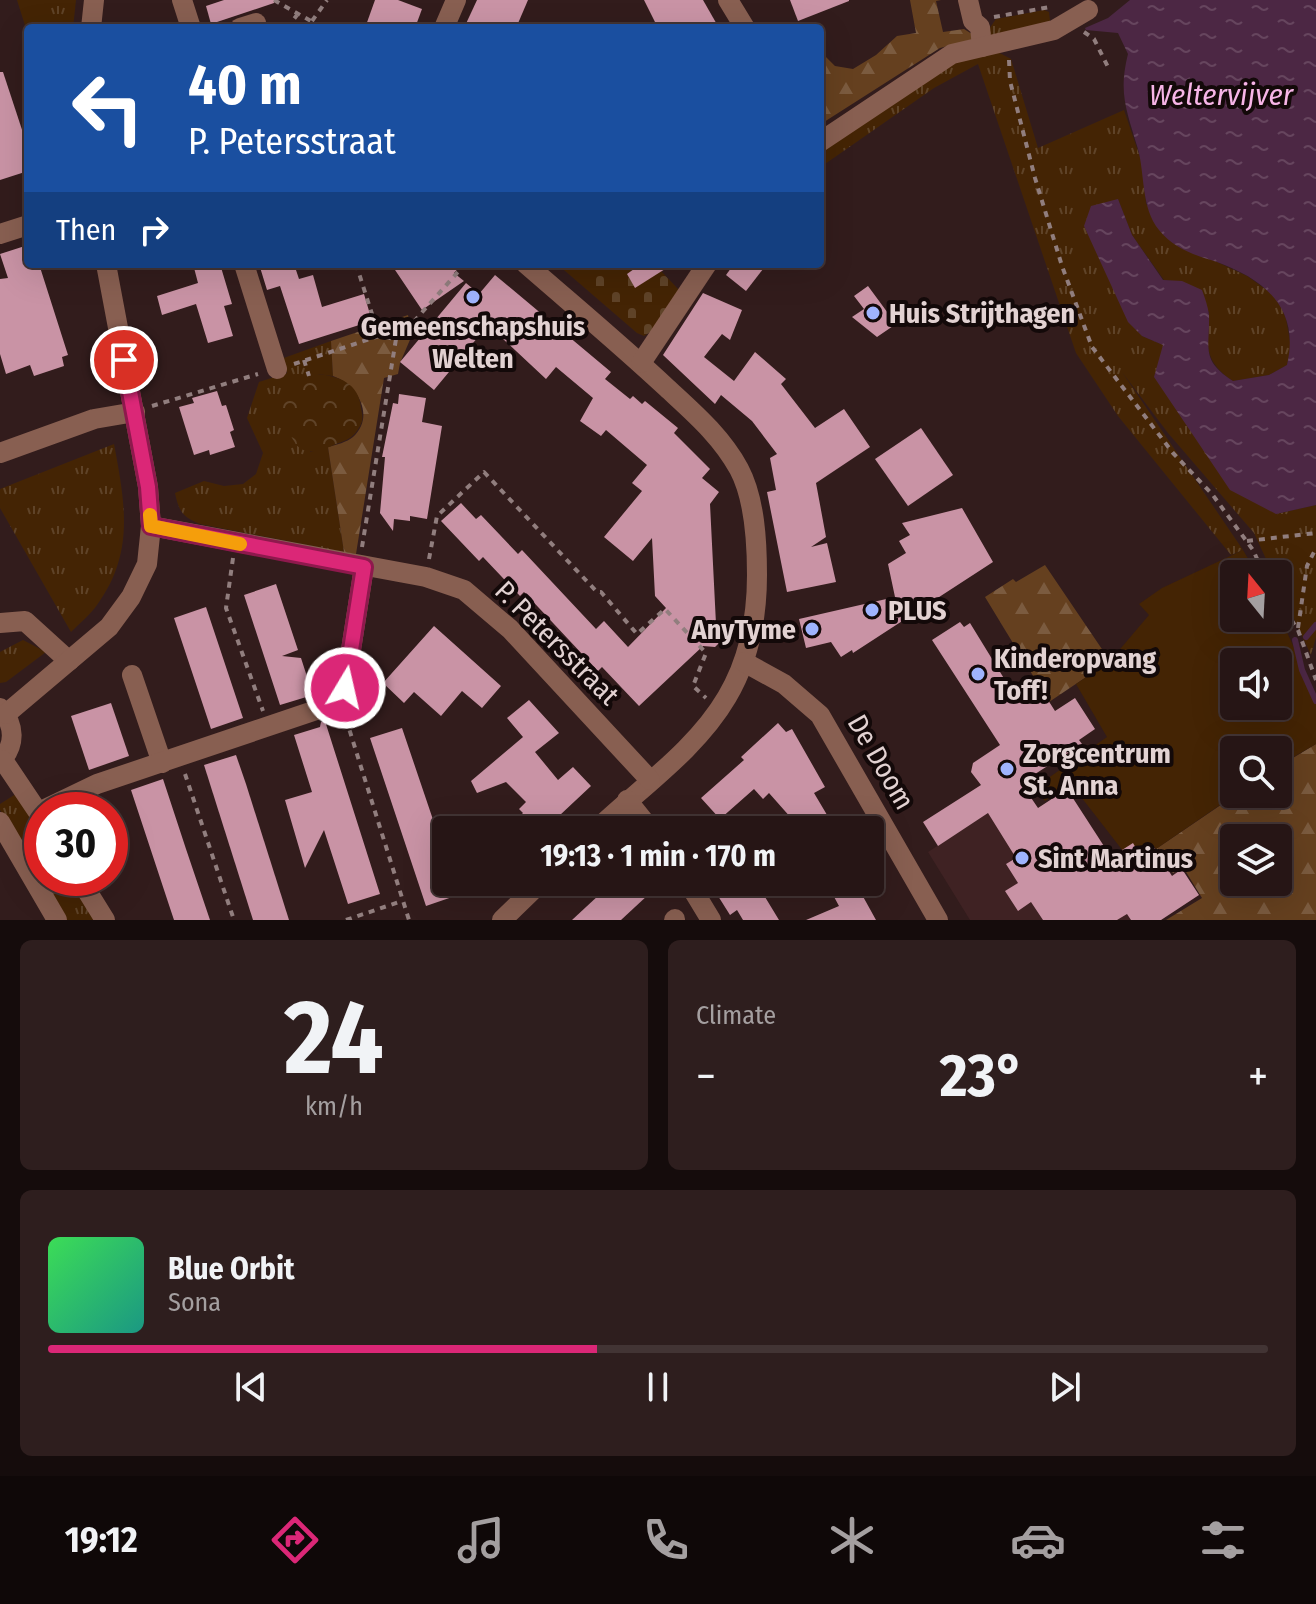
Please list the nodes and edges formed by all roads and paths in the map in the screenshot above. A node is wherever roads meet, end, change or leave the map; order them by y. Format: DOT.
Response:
graph roads {
  1 [pos="94,0"];
  2 [pos="182,0"];
  3 [pos="274,0"];
  4 [pos="327,0"];
  5 [pos="456,0"];
  6 [pos="728,0"];
  7 [pos="968,0"];
  8 [pos="1055,10"];
  9 [pos="1088,10"];
  10 [pos="297,15"];
  11 [pos="312,21"];
  12 [pos="973,21"];
  13 [pos="91,24"];
  14 [pos="190,24"];
  15 [pos="290,24"];
  16 [pos="317,24"];
  17 [pos="446,24"];
  18 [pos="743,24"];
  19 [pos="1007,41"];
  20 [pos="982,47"];
  21 [pos="1110,71"];
  22 [pos="824,139"];
  23 [pos="24,226"];
  24 [pos="0,234"];
  25 [pos="107,268"];
  26 [pos="245,268"];
  27 [pos="357,268"];
  28 [pos="461,268"];
  29 [pos="531,268"];
  30 [pos="704,268"];
  31 [pos="379,336"];
  32 [pos="396,339"];
  33 [pos="304,360"];
  34 [pos="641,363"];
  35 [pos="277,369"];
  36 [pos="309,376"];
  37 [pos="135,412"];
  38 [pos="0,453"];
  39 [pos="151,526"];
  40 [pos="1316,533"];
  41 [pos="1246,541"];
  42 [pos="235,543"];
  43 [pos="1316,548"];
  44 [pos="1256,560"];
  45 [pos="362,566"];
  46 [pos="426,577"];
  47 [pos="1292,621"];
  48 [pos="0,623"];
  49 [pos="1298,630"];
  50 [pos="69,661"];
  51 [pos="744,662"];
  52 [pos="132,675"];
  53 [pos="1316,680"];
  54 [pos="340,702"];
  55 [pos="718,709"];
  56 [pos="3,711"];
  57 [pos="269,728"];
  58 [pos="171,760"];
  59 [pos="1,761"];
  60 [pos="650,780"];
  61 [pos="25,792"];
  62 [pos="82,792"];
  63 [pos="627,800"];
  64 [pos="610,816"];
  65 [pos="640,816"];
  66 [pos="0,822"];
  67 [pos="90,896"];
  68 [pos="527,896"];
  69 [pos="696,896"];
  70 [pos="402,901"];
  71 [pos="57,920"];
  72 [pos="105,920"];
  73 [pos="234,920"];
  74 [pos="346,920"];
  75 [pos="409,920"];
  76 [pos="502,920"];
  77 [pos="711,920"];
  78 [pos="938,920"];
  1 -- 13 [label="street"];
  2 -- 14 [label="street"];
  3 -- 10 [label="path"];
  4 -- 11 [label="path"];
  5 -- 17 [label="street"];
  6 -- 18 [label="street"];
  7 -- 12 [label="street"];
  8 -- 9 [label="street"];
  8 -- 12 [label="path"];
  8 -- 19 [label="street"];
  8 -- 21 [label="path"];
  10 -- 11 [label="path"];
  10 -- 15 [label="path"];
  11 -- 16 [label="path"];
  12 -- 20 [label="street"];
  19 -- 20 [label="street"];
  19 -- 41 [label="path"];
  20 -- 22 [label="street"];
  23 -- 24 [label="street"];
  25 -- 37 [label="street"];
  26 -- 35 [label="street"];
  27 -- 31 [label="path"];
  28 -- 32 [label="path"];
  29 -- 34 [label="street"];
  30 -- 34 [label="street"];
  31 -- 32 [label="path"];
  31 -- 33 [label="path"];
  32 -- 45 [label="path"];
  33 -- 35 [label="path"];
  33 -- 36 [label="path"];
  34 -- 51 [label="street"];
  35 -- 37 [label="path"];
  37 -- 38 [label="street"];
  37 -- 39 [label="street"];
  39 -- 42 [label="street, P. Petersstraat"];
  39 -- 50 [label="street"];
  40 -- 41 [label="path"];
  41 -- 44 [label="path"];
  42 -- 45 [label="street, P. Petersstraat"];
  42 -- 57 [label="path"];
  43 -- 49 [label="path"];
  45 -- 46 [label="street, P. Petersstraat"];
  45 -- 54 [label="street"];
  46 -- 55 [label="path"];
  46 -- 60 [label="street, P. Petersstraat"];
  47 -- 49 [label="path"];
  48 -- 50 [label="street"];
  49 -- 53 [label="path"];
  50 -- 56 [label="street"];
  51 -- 55 [label="street"];
  51 -- 78 [label="street, De Doom"];
  52 -- 58 [label="street"];
  54 -- 57 [label="street"];
  54 -- 70 [label="path"];
  55 -- 60 [label="street"];
  56 -- 59 [label="street"];
  57 -- 58 [label="street"];
  58 -- 62 [label="street"];
  58 -- 73 [label="path"];
  59 -- 61 [label="street"];
  60 -- 63 [label="street"];
  63 -- 64 [label="street"];
  63 -- 65 [label="street"];
  66 -- 71 [label="street"];
  67 -- 72 [label="street"];
  68 -- 76 [label="street"];
  69 -- 77 [label="street"];
  70 -- 74 [label="path"];
  70 -- 75 [label="path"];
}
